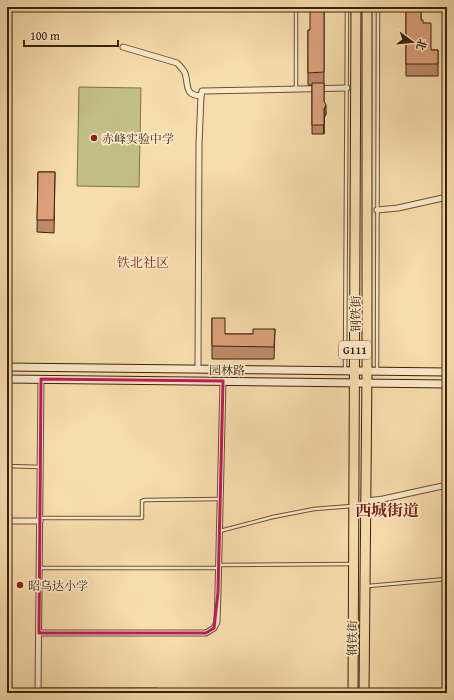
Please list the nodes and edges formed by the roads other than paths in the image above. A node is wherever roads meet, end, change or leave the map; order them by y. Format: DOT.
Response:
graph roads {
  1 [pos="296,7"];
  2 [pos="347,7"];
  3 [pos="356,7"];
  4 [pos="367,7"];
  5 [pos="378,7"];
  6 [pos="123,47"];
  7 [pos="347,88"];
  8 [pos="296,89"];
  9 [pos="201,96"];
  10 [pos="447,197"];
  11 [pos="377,210"];
  12 [pos="7,367"];
  13 [pos="198,369"];
  14 [pos="346,371"];
  15 [pos="355,371"];
  16 [pos="367,371"];
  17 [pos="377,371"];
  18 [pos="447,372"];
  19 [pos="7,379"];
  20 [pos="41,379"];
  21 [pos="222,381"];
  22 [pos="355,382"];
  23 [pos="367,382"];
  24 [pos="447,384"];
  25 [pos="8,420"];
  26 [pos="7,466"];
  27 [pos="40,467"];
  28 [pos="447,485"];
  29 [pos="220,498"];
  30 [pos="366,501"];
  31 [pos="354,506"];
  32 [pos="40,520"];
  33 [pos="7,521"];
  34 [pos="219,532"];
  35 [pos="354,564"];
  36 [pos="219,566"];
  37 [pos="39,568"];
  38 [pos="447,579"];
  39 [pos="365,586"];
  40 [pos="39,633"];
  41 [pos="38,692"];
  42 [pos="156,693"];
  43 [pos="353,693"];
  44 [pos="364,693"];
  1 -- 8 [label="lane"];
  2 -- 7 [label="lane"];
  3 -- 15 [label="highway, 钢铁街 / G111"];
  4 -- 16 [label="highway, 钢铁街"];
  5 -- 11 [label="lane"];
  6 -- 9 [label="street"];
  7 -- 8 [label="street"];
  7 -- 14 [label="lane"];
  8 -- 9 [label="street"];
  9 -- 13 [label="street"];
  10 -- 11 [label="street"];
  11 -- 17 [label="lane"];
  12 -- 13 [label="street, 园林路"];
  13 -- 14 [label="street, 园林路"];
  14 -- 15 [label="street, 园林路"];
  15 -- 16 [label="street, 园林路"];
  15 -- 22 [label="highway, 钢铁街 / G111"];
  16 -- 17 [label="street, 园林路"];
  16 -- 23 [label="highway, 钢铁街"];
  17 -- 18 [label="street, 园林路"];
  19 -- 20 [label="street, 园林路"];
  20 -- 21 [label="street, 园林路"];
  20 -- 27 [label="street"];
  21 -- 22 [label="street, 园林路"];
  21 -- 29 [label="street"];
  22 -- 23 [label="street, 园林路"];
  22 -- 31 [label="highway, 钢铁街 / G111"];
  23 -- 24 [label="street, 园林路"];
  23 -- 30 [label="highway, 钢铁街"];
  25 -- 26 [label="lane"];
  26 -- 27 [label="lane"];
  27 -- 32 [label="street"];
  28 -- 30 [label="street"];
  29 -- 32 [label="lane"];
  29 -- 34 [label="street"];
  30 -- 39 [label="highway, 钢铁街"];
  31 -- 34 [label="lane"];
  31 -- 35 [label="highway, 钢铁街 / G111"];
  32 -- 33 [label="street"];
  32 -- 37 [label="street"];
  34 -- 36 [label="street"];
  35 -- 36 [label="lane"];
  35 -- 43 [label="highway, 钢铁街 / G111"];
  36 -- 37 [label="lane"];
  36 -- 40 [label="street"];
  37 -- 40 [label="street"];
  38 -- 39 [label="lane"];
  39 -- 44 [label="highway, 钢铁街"];
  40 -- 41 [label="street"];
  41 -- 42 [label="street"];
}
